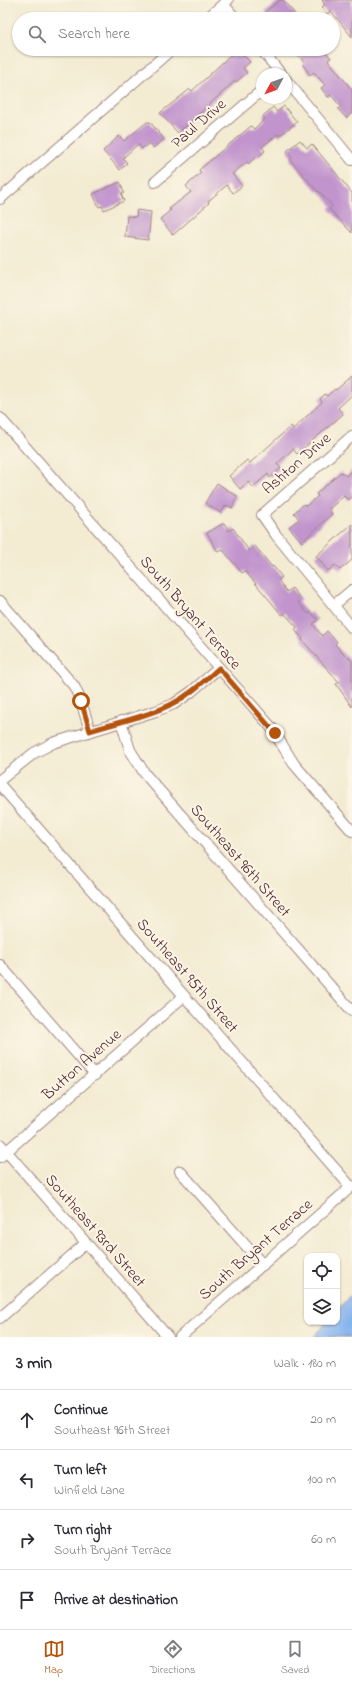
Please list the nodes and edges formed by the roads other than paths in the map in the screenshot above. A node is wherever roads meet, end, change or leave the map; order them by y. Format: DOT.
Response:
graph roads {
  1 [pos="226,2"];
  2 [pos="214,12"];
  3 [pos="232,12"];
  4 [pos="164,56"];
  5 [pos="267,56"];
  6 [pos="276,68"];
  7 [pos="292,87"];
  8 [pos="256,95"];
  9 [pos="352,160"];
  10 [pos="155,182"];
  11 [pos="0,199"];
  12 [pos="0,418"];
  13 [pos="352,436"];
  14 [pos="352,590"];
  15 [pos="0,601"];
  16 [pos="334,606"];
  17 [pos="352,628"];
  18 [pos="219,668"];
  19 [pos="120,721"];
  20 [pos="90,731"];
  21 [pos="0,780"];
  22 [pos="0,785"];
  23 [pos="352,831"];
  24 [pos="0,965"];
  25 [pos="184,996"];
  26 [pos="352,1011"];
  27 [pos="96,1074"];
  28 [pos="2,1151"];
  29 [pos="180,1171"];
  30 [pos="352,1187"];
  31 [pos="86,1243"];
  32 [pos="263,1265"];
  33 [pos="0,1318"];
  34 [pos="168,1337"];
  35 [pos="180,1337"];
  1 -- 2 [label="street"];
  1 -- 3 [label="street"];
  4 -- 11 [label="street"];
  5 -- 6 [label="street"];
  7 -- 9 [label="street"];
  8 -- 10 [label="street, Paul Drive"];
  12 -- 18 [label="street, South Bryant Terrace"];
  13 -- 16 [label="street, Ashton Drive"];
  14 -- 16 [label="street"];
  15 -- 20 [label="street"];
  16 -- 17 [label="street"];
  18 -- 19 [label="street"];
  18 -- 23 [label="street, South Bryant Terrace"];
  19 -- 20 [label="street"];
  19 -- 26 [label="street, Southeast 96th Street"];
  20 -- 21 [label="street"];
  22 -- 25 [label="street, Southeast 95th Street"];
  24 -- 27 [label="street"];
  25 -- 27 [label="street, Button Avenue"];
  25 -- 30 [label="street, Southeast 95th Street"];
  27 -- 28 [label="street, Button Avenue"];
  28 -- 31 [label="street, Southeast 93rd Street"];
  29 -- 32 [label="street"];
  30 -- 32 [label="street, South Bryant Terrace"];
  31 -- 33 [label="street"];
  31 -- 34 [label="street, Southeast 93rd Street"];
  32 -- 35 [label="street, South Bryant Terrace"];
}
